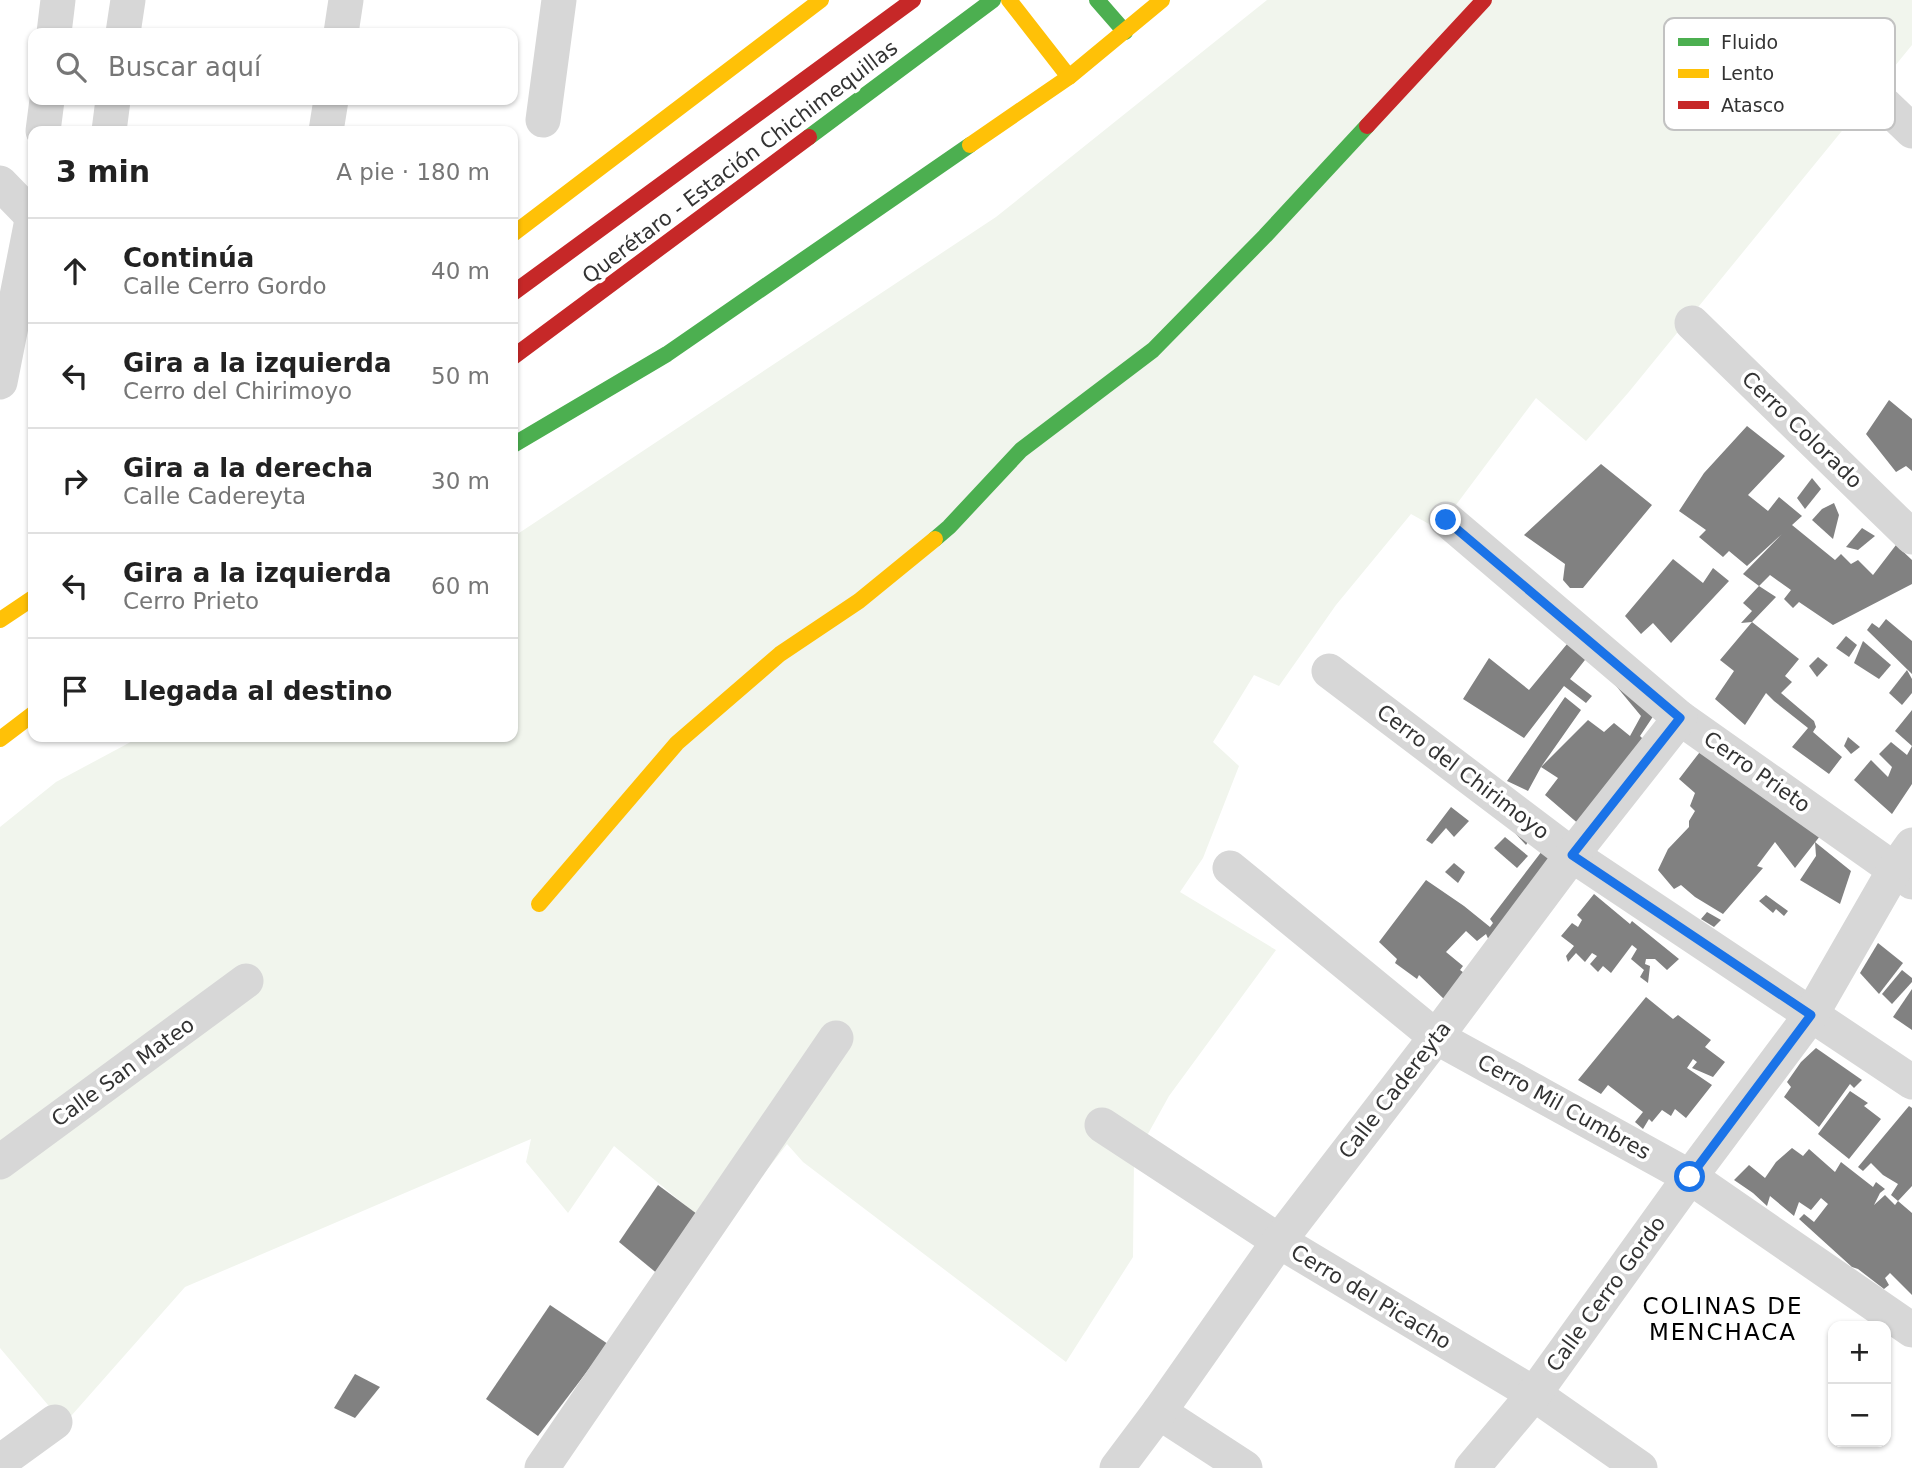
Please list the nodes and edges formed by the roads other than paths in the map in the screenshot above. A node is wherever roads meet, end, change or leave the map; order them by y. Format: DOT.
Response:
graph roads {
  1 [pos="58,0"];
  2 [pos="128,0"];
  3 [pos="346,0"];
  4 [pos="559,0"];
  5 [pos="821,0"];
  6 [pos="914,0"];
  7 [pos="993,0"];
  8 [pos="1009,0"];
  9 [pos="1097,0"];
  10 [pos="1162,0"];
  11 [pos="1484,0"];
  12 [pos="55,28"];
  13 [pos="124,28"];
  14 [pos="342,28"];
  15 [pos="1125,32"];
  16 [pos="1069,77"];
  17 [pos="46,105"];
  18 [pos="112,105"];
  19 [pos="330,105"];
  20 [pos="1895,115"];
  21 [pos="543,120"];
  22 [pos="44,126"];
  23 [pos="110,126"];
  24 [pos="327,126"];
  25 [pos="1912,131"];
  26 [pos="0,183"];
  27 [pos="28,211"];
  28 [pos="518,230"];
  29 [pos="28,241"];
  30 [pos="518,289"];
  31 [pos="1692,323"];
  32 [pos="518,354"];
  33 [pos="0,382"];
  34 [pos="518,442"];
  35 [pos="1446,520"];
  36 [pos="1912,537"];
  37 [pos="28,601"];
  38 [pos="0,620"];
  39 [pos="1329,671"];
  40 [pos="28,718"];
  41 [pos="1680,718"];
  42 [pos="28,726"];
  43 [pos="0,740"];
  44 [pos="1572,855"];
  45 [pos="1906,865"];
  46 [pos="1230,868"];
  47 [pos="539,904"];
  48 [pos="246,981"];
  49 [pos="1811,1015"];
  50 [pos="1436,1037"];
  51 [pos="836,1038"];
  52 [pos="1912,1082"];
  53 [pos="1102,1125"];
  54 [pos="0,1162"];
  55 [pos="1690,1177"];
  56 [pos="1279,1241"];
  57 [pos="1912,1330"];
  58 [pos="1534,1394"];
  59 [pos="1159,1412"];
  60 [pos="55,1422"];
  61 [pos="0,1462"];
  62 [pos="542,1468"];
  63 [pos="1117,1468"];
  64 [pos="1245,1468"];
  65 [pos="1472,1468"];
  66 [pos="1640,1468"];
  1 -- 12 [label="street"];
  2 -- 13 [label="street"];
  3 -- 14 [label="street"];
  4 -- 21 [label="street"];
  5 -- 28 [label="street"];
  6 -- 30 [label="street, Querétaro - Estación Chichimequillas"];
  7 -- 32 [label="street, Querétaro - Estación Chichimequillas"];
  8 -- 16 [label="street"];
  9 -- 15 [label="street"];
  10 -- 15 [label="street"];
  11 -- 47 [label="street"];
  15 -- 16 [label="street"];
  16 -- 34 [label="street"];
  17 -- 22 [label="street"];
  18 -- 23 [label="street"];
  19 -- 24 [label="street"];
  20 -- 25 [label="street"];
  26 -- 27 [label="street"];
  29 -- 33 [label="street"];
  31 -- 36 [label="street, Cerro Colorado"];
  35 -- 41 [label="street, Cerro Prieto"];
  37 -- 38 [label="street"];
  39 -- 44 [label="street, Cerro del Chirimoyo"];
  40 -- 43 [label="street"];
  41 -- 44 [label="street, Calle Cadereyta"];
  41 -- 45 [label="street, Cerro Prieto"];
  42 -- 43 [label="street"];
  44 -- 49 [label="street, Cerro del Chirimoyo"];
  44 -- 50 [label="street, Calle Cadereyta"];
  45 -- 49 [label="street, Calle Cerro Gordo"];
  46 -- 50 [label="street, Cerro Mil Cumbres"];
  48 -- 54 [label="street, Calle San Mateo"];
  49 -- 52 [label="street, Cerro del Chirimoyo"];
  49 -- 55 [label="street, Calle Cerro Gordo"];
  50 -- 55 [label="street, Cerro Mil Cumbres"];
  50 -- 56 [label="street, Calle Cadereyta"];
  51 -- 62 [label="street"];
  53 -- 56 [label="street, Cerro del Picacho"];
  55 -- 57 [label="street, Cerro Mil Cumbres"];
  55 -- 58 [label="street, Calle Cerro Gordo"];
  56 -- 58 [label="street, Cerro del Picacho"];
  56 -- 59 [label="street, Calle Cadereyta"];
  58 -- 65 [label="street, Calle Cerro Gordo"];
  58 -- 66 [label="street, Cerro del Picacho"];
  59 -- 63 [label="street, Calle Cadereyta"];
  59 -- 64 [label="street"];
  60 -- 61 [label="street"];
}
